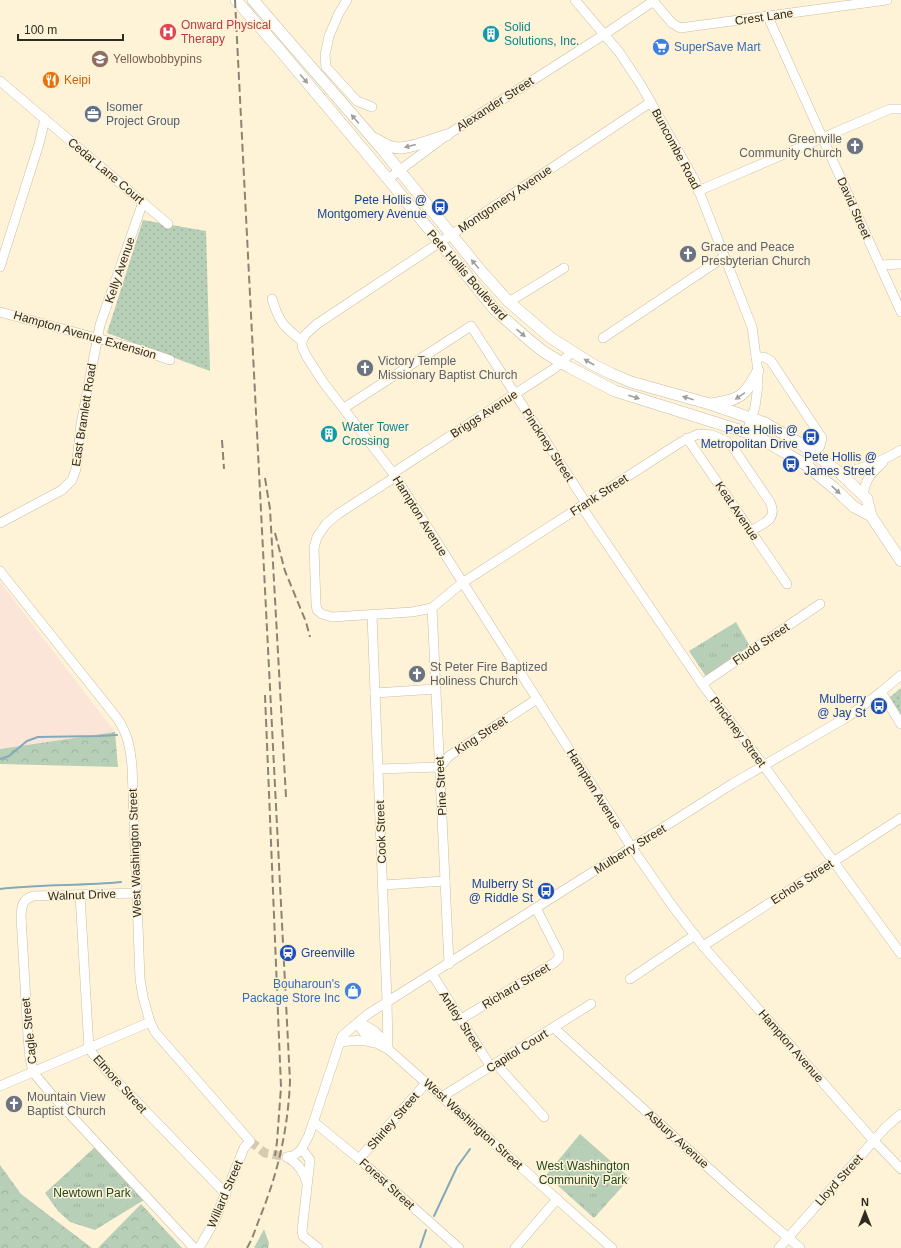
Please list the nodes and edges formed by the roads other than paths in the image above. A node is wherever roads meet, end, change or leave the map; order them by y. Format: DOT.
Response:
graph roads {
  1 [pos="236,0"];
  2 [pos="253,0"];
  3 [pos="347,0"];
  4 [pos="575,0"];
  5 [pos="887,0"];
  6 [pos="654,1"];
  7 [pos="768,17"];
  8 [pos="605,34"];
  9 [pos="0,81"];
  10 [pos="651,102"];
  11 [pos="372,107"];
  12 [pos="901,109"];
  13 [pos="45,119"];
  14 [pos="369,135"];
  15 [pos="447,135"];
  16 [pos="823,139"];
  17 [pos="398,170"];
  18 [pos="388,179"];
  19 [pos="698,191"];
  20 [pos="143,202"];
  21 [pos="168,224"];
  22 [pos="450,235"];
  23 [pos="439,243"];
  24 [pos="724,257"];
  25 [pos="901,264"];
  26 [pos="880,265"];
  27 [pos="0,267"];
  28 [pos="564,268"];
  29 [pos="272,299"];
  30 [pos="509,302"];
  31 [pos="0,312"];
  32 [pos="901,312"];
  33 [pos="98,338"];
  34 [pos="603,338"];
  35 [pos="302,341"];
  36 [pos="572,352"];
  37 [pos="756,357"];
  38 [pos="170,360"];
  39 [pos="562,363"];
  40 [pos="758,371"];
  41 [pos="515,394"];
  42 [pos="710,404"];
  43 [pos="344,408"];
  44 [pos="752,418"];
  45 [pos="747,432"];
  46 [pos="687,438"];
  47 [pos="901,450"];
  48 [pos="815,453"];
  49 [pos="886,459"];
  50 [pos="806,465"];
  51 [pos="839,472"];
  52 [pos="394,475"];
  53 [pos="863,496"];
  54 [pos="584,504"];
  55 [pos="871,516"];
  56 [pos="0,523"];
  57 [pos="750,531"];
  58 [pos="901,561"];
  59 [pos="0,571"];
  60 [pos="462,583"];
  61 [pos="787,584"];
  62 [pos="820,604"];
  63 [pos="432,608"];
  64 [pos="372,614"];
  65 [pos="901,675"];
  66 [pos="702,684"];
  67 [pos="436,689"];
  68 [pos="881,692"];
  69 [pos="375,693"];
  70 [pos="537,699"];
  71 [pos="901,724"];
  72 [pos="764,766"];
  73 [pos="440,767"];
  74 [pos="378,770"];
  75 [pos="901,818"];
  76 [pos="632,848"];
  77 [pos="834,862"];
  78 [pos="445,881"];
  79 [pos="383,885"];
  80 [pos="136,893"];
  81 [pos="80,895"];
  82 [pos="28,898"];
  83 [pos="536,908"];
  84 [pos="695,936"];
  85 [pos="897,941"];
  86 [pos="703,946"];
  87 [pos="901,954"];
  88 [pos="449,964"];
  89 [pos="432,974"];
  90 [pos="630,980"];
  91 [pos="388,1001"];
  92 [pos="591,1004"];
  93 [pos="461,1019"];
  94 [pos="150,1022"];
  95 [pos="358,1023"];
  96 [pos="554,1028"];
  97 [pos="340,1042"];
  98 [pos="378,1044"];
  99 [pos="89,1049"];
  100 [pos="388,1049"];
  101 [pos="493,1066"];
  102 [pos="33,1072"];
  103 [pos="426,1082"];
  104 [pos="0,1086"];
  105 [pos="443,1096"];
  106 [pos="901,1114"];
  107 [pos="544,1117"];
  108 [pos="314,1122"];
  109 [pos="250,1141"];
  110 [pos="874,1141"];
  111 [pos="301,1150"];
  112 [pos="359,1159"];
  113 [pos="901,1169"];
  114 [pos="308,1184"];
  115 [pos="226,1194"];
  116 [pos="557,1199"];
  117 [pos="788,1238"];
  118 [pos="194,1248"];
  119 [pos="199,1248"];
  120 [pos="318,1248"];
  121 [pos="459,1248"];
  122 [pos="515,1248"];
  123 [pos="612,1248"];
  124 [pos="780,1248"];
  125 [pos="800,1248"];
  1 -- 18 [label="main road, Pete Hollis Boulevard, one-way"];
  14 -- 2 [label="main road, Pete Hollis Boulevard, one-way"];
  3 -- 11 [label="street"];
  4 -- 8 [label="street, Buncombe Road"];
  5 -- 7 [label="street, Crest Lane"];
  6 -- 7 [label="street, Crest Lane"];
  6 -- 8 [label="street, Alexander Street"];
  7 -- 16 [label="street, David Street"];
  8 -- 10 [label="street, Buncombe Road"];
  8 -- 15 [label="street, Alexander Street"];
  9 -- 13 [label="street"];
  10 -- 19 [label="street, Buncombe Road"];
  10 -- 22 [label="street, Montgomery Avenue"];
  12 -- 16 [label="street"];
  13 -- 20 [label="street, Cedar Lane Court"];
  13 -- 27 [label="street"];
  15 -- 14 [label="main road, one-way"];
  14 -- 17 [label="main road, Pete Hollis Boulevard"];
  15 -- 17 [label="street, Alexander Street"];
  16 -- 19 [label="street"];
  16 -- 26 [label="street, David Street"];
  17 -- 18 [label="street, Alexander Street"];
  17 -- 22 [label="main road, Pete Hollis Boulevard"];
  18 -- 23 [label="main road, Pete Hollis Boulevard"];
  19 -- 24 [label="street, Buncombe Road"];
  20 -- 21 [label="street, Cedar Lane Court"];
  20 -- 33 [label="street, Kelly Avenue"];
  22 -- 23 [label="street, Montgomery Avenue"];
  30 -- 22 [label="main road, Pete Hollis Boulevard, one-way"];
  23 -- 35 [label="street, Montgomery Avenue"];
  23 -- 39 [label="main road, Pete Hollis Boulevard, one-way"];
  24 -- 34 [label="street"];
  24 -- 37 [label="street, Buncombe Road"];
  25 -- 26 [label="street"];
  26 -- 32 [label="street, David Street"];
  28 -- 30 [label="street"];
  29 -- 35 [label="street"];
  30 -- 36 [label="main road, Pete Hollis Boulevard"];
  31 -- 33 [label="street, Hampton Avenue Extension"];
  33 -- 38 [label="street, Hampton Avenue Extension"];
  33 -- 56 [label="street, East Bramlett Road"];
  35 -- 43 [label="street, Hampton Avenue"];
  36 -- 39 [label="street, Briggs Avenue"];
  42 -- 36 [label="main road, Pete Hollis Boulevard, one-way"];
  37 -- 40 [label="street, Buncombe Road"];
  37 -- 48 [label="street"];
  39 -- 41 [label="street, Briggs Avenue"];
  39 -- 45 [label="main road, Pete Hollis Boulevard, one-way"];
  40 -- 42 [label="main road, one-way"];
  40 -- 44 [label="street, Buncombe Road"];
  41 -- 43 [label="street, Pinckney Street"];
  41 -- 52 [label="street, Briggs Avenue"];
  41 -- 54 [label="street, Pinckney Street"];
  42 -- 44 [label="main road, Pete Hollis Boulevard"];
  43 -- 52 [label="street, Hampton Avenue"];
  44 -- 45 [label="street, Buncombe Road"];
  44 -- 48 [label="main road, Pete Hollis Boulevard"];
  45 -- 50 [label="main road, Pete Hollis Boulevard"];
  46 -- 54 [label="street, Frank Street"];
  46 -- 57 [label="street, Keat Avenue"];
  46 -- 57 [label="street, Frank Street"];
  47 -- 49 [label="street"];
  48 -- 50 [label="street"];
  48 -- 51 [label="main road, Pete Hollis Boulevard"];
  49 -- 51 [label="street"];
  49 -- 53 [label="street"];
  50 -- 55 [label="main road, Pete Hollis Boulevard, one-way"];
  51 -- 53 [label="main road, Pete Hollis Boulevard"];
  52 -- 60 [label="street, Hampton Avenue"];
  52 -- 64 [label="street, Briggs Avenue"];
  53 -- 55 [label="main road, Pete Hollis Boulevard"];
  54 -- 60 [label="street, Frank Street"];
  54 -- 66 [label="street, Pinckney Street"];
  55 -- 58 [label="main road, Pete Hollis Boulevard"];
  57 -- 61 [label="street, Keat Avenue"];
  59 -- 80 [label="street, West Washington Street"];
  60 -- 63 [label="street, Frank Street"];
  60 -- 70 [label="street, Hampton Avenue"];
  62 -- 66 [label="street, Fludd Street"];
  63 -- 64 [label="street, Frank Street"];
  63 -- 67 [label="street, Pine Street"];
  64 -- 69 [label="street, Cook Street"];
  65 -- 68 [label="street, Mulberry Street"];
  66 -- 72 [label="street, Pinckney Street"];
  67 -- 69 [label="street"];
  67 -- 73 [label="street, Pine Street"];
  68 -- 71 [label="street"];
  68 -- 72 [label="street, Mulberry Street"];
  69 -- 74 [label="street, Cook Street"];
  70 -- 73 [label="street, King Street"];
  70 -- 76 [label="street, Hampton Avenue"];
  72 -- 76 [label="street, Mulberry Street"];
  72 -- 77 [label="street, Pinckney Street"];
  73 -- 74 [label="street"];
  73 -- 78 [label="street, Pine Street"];
  74 -- 79 [label="street, Cook Street"];
  75 -- 77 [label="street, Echols Street"];
  76 -- 83 [label="street, Mulberry Street"];
  76 -- 84 [label="street, Hampton Avenue"];
  77 -- 85 [label="street, Pinckney Street"];
  77 -- 86 [label="street, Echols Street"];
  78 -- 79 [label="street"];
  78 -- 88 [label="street, Pine Street"];
  79 -- 91 [label="street, Cook Street"];
  80 -- 81 [label="street, Walnut Drive"];
  80 -- 94 [label="street, West Washington Street"];
  81 -- 82 [label="street, Walnut Drive"];
  81 -- 99 [label="street, Elmore Street"];
  82 -- 102 [label="street, Cagle Street"];
  83 -- 88 [label="street, Mulberry Street"];
  83 -- 93 [label="street, Richard Street"];
  84 -- 86 [label="street, Hampton Avenue"];
  84 -- 90 [label="street"];
  85 -- 87 [label="street, Pinckney Street"];
  86 -- 110 [label="street, Hampton Avenue"];
  88 -- 89 [label="street, Mulberry Street"];
  89 -- 91 [label="street, Mulberry Street"];
  89 -- 93 [label="street, Antley Street"];
  91 -- 95 [label="street, Mulberry Street"];
  91 -- 100 [label="street, Cook Street"];
  92 -- 96 [label="street, Capitol Court"];
  93 -- 101 [label="street, Antley Street"];
  94 -- 99 [label="street"];
  94 -- 109 [label="street, West Washington Street"];
  95 -- 97 [label="street"];
  95 -- 98 [label="street, West Washington Street"];
  95 -- 100 [label="street, West Washington Street"];
  96 -- 101 [label="street, Capitol Court"];
  96 -- 117 [label="street, Asbury Avenue"];
  97 -- 98 [label="street"];
  97 -- 108 [label="street"];
  98 -- 100 [label="street, West Washington Street"];
  99 -- 102 [label="street"];
  99 -- 115 [label="street, Elmore Street"];
  100 -- 103 [label="street, West Washington Street"];
  101 -- 105 [label="street, Capitol Court"];
  101 -- 107 [label="street, Antley Street"];
  102 -- 104 [label="street"];
  102 -- 118 [label="street, Cagle Street"];
  103 -- 105 [label="street, West Washington Street"];
  103 -- 112 [label="street, Shirley Street"];
  105 -- 116 [label="street, West Washington Street"];
  106 -- 110 [label="street, Lloyd Street"];
  108 -- 111 [label="street"];
  108 -- 112 [label="street, Forest Street"];
  109 -- 115 [label="street, Willard Street"];
  110 -- 113 [label="street, Hampton Avenue"];
  110 -- 117 [label="street, Lloyd Street"];
  111 -- 114 [label="street"];
  111 -- 114 [label="street"];
  112 -- 121 [label="street, Forest Street"];
  114 -- 120 [label="street"];
  115 -- 119 [label="street, Willard Street"];
  116 -- 122 [label="street"];
  116 -- 123 [label="street, West Washington Street"];
  117 -- 124 [label="street, Lloyd Street"];
  117 -- 125 [label="street, Asbury Avenue"];
}
